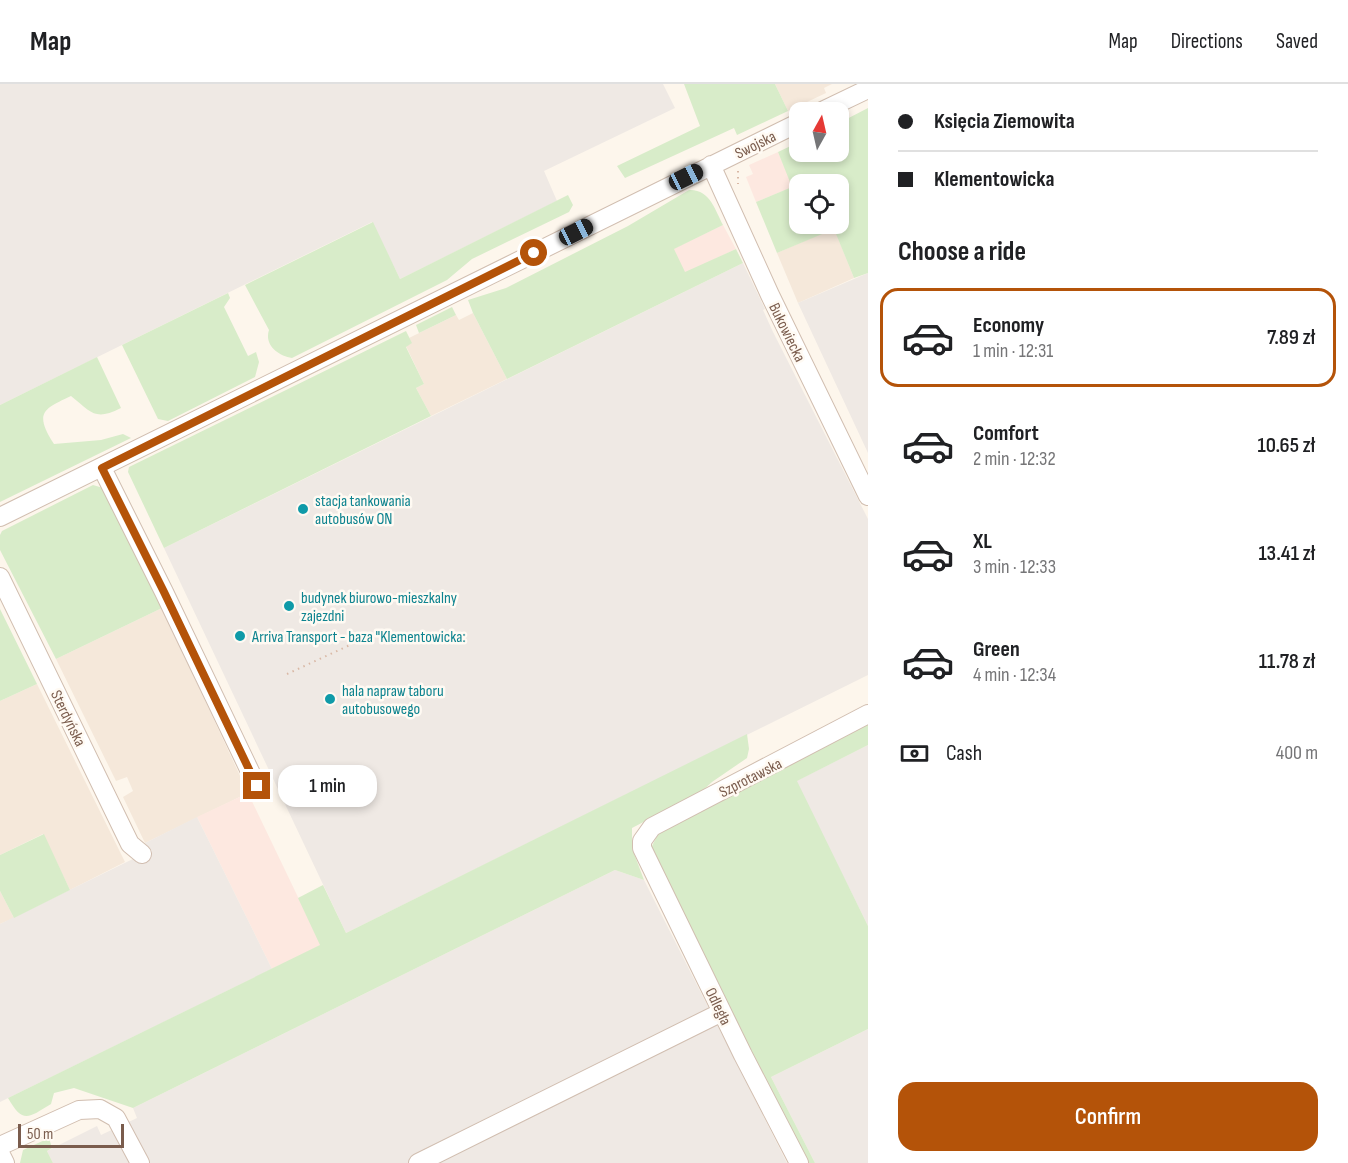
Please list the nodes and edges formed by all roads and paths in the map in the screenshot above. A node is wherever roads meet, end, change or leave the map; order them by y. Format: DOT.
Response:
graph roads {
  1 [pos="868,89"];
  2 [pos="841,102"];
  3 [pos="789,127"];
  4 [pos="711,165"];
  5 [pos="102,468"];
  6 [pos="868,496"];
  7 [pos="0,517"];
  8 [pos="0,577"];
  9 [pos="366,635"];
  10 [pos="287,674"];
  11 [pos="868,714"];
  12 [pos="257,786"];
  13 [pos="642,848"];
  14 [pos="142,854"];
  15 [pos="722,1012"];
  16 [pos="0,1146"];
  17 [pos="0,1153"];
  18 [pos="5,1163"];
  19 [pos="140,1163"];
  20 [pos="418,1163"];
  21 [pos="799,1163"];
  1 -- 2 [label="street"];
  3 -- 4 [label="street, Swojska"];
  4 -- 5 [label="street, Swojska"];
  4 -- 6 [label="street, Bukowiecka"];
  5 -- 7 [label="street, Swojska"];
  5 -- 12 [label="street"];
  8 -- 14 [label="street, Sterdyńska"];
  9 -- 10 [label="path"];
  11 -- 13 [label="street, Szprotawska"];
  13 -- 15 [label="street, Odległa"];
  15 -- 20 [label="street"];
  15 -- 21 [label="street, Odległa"];
  16 -- 19 [label="street"];
  17 -- 18 [label="street"];
}
